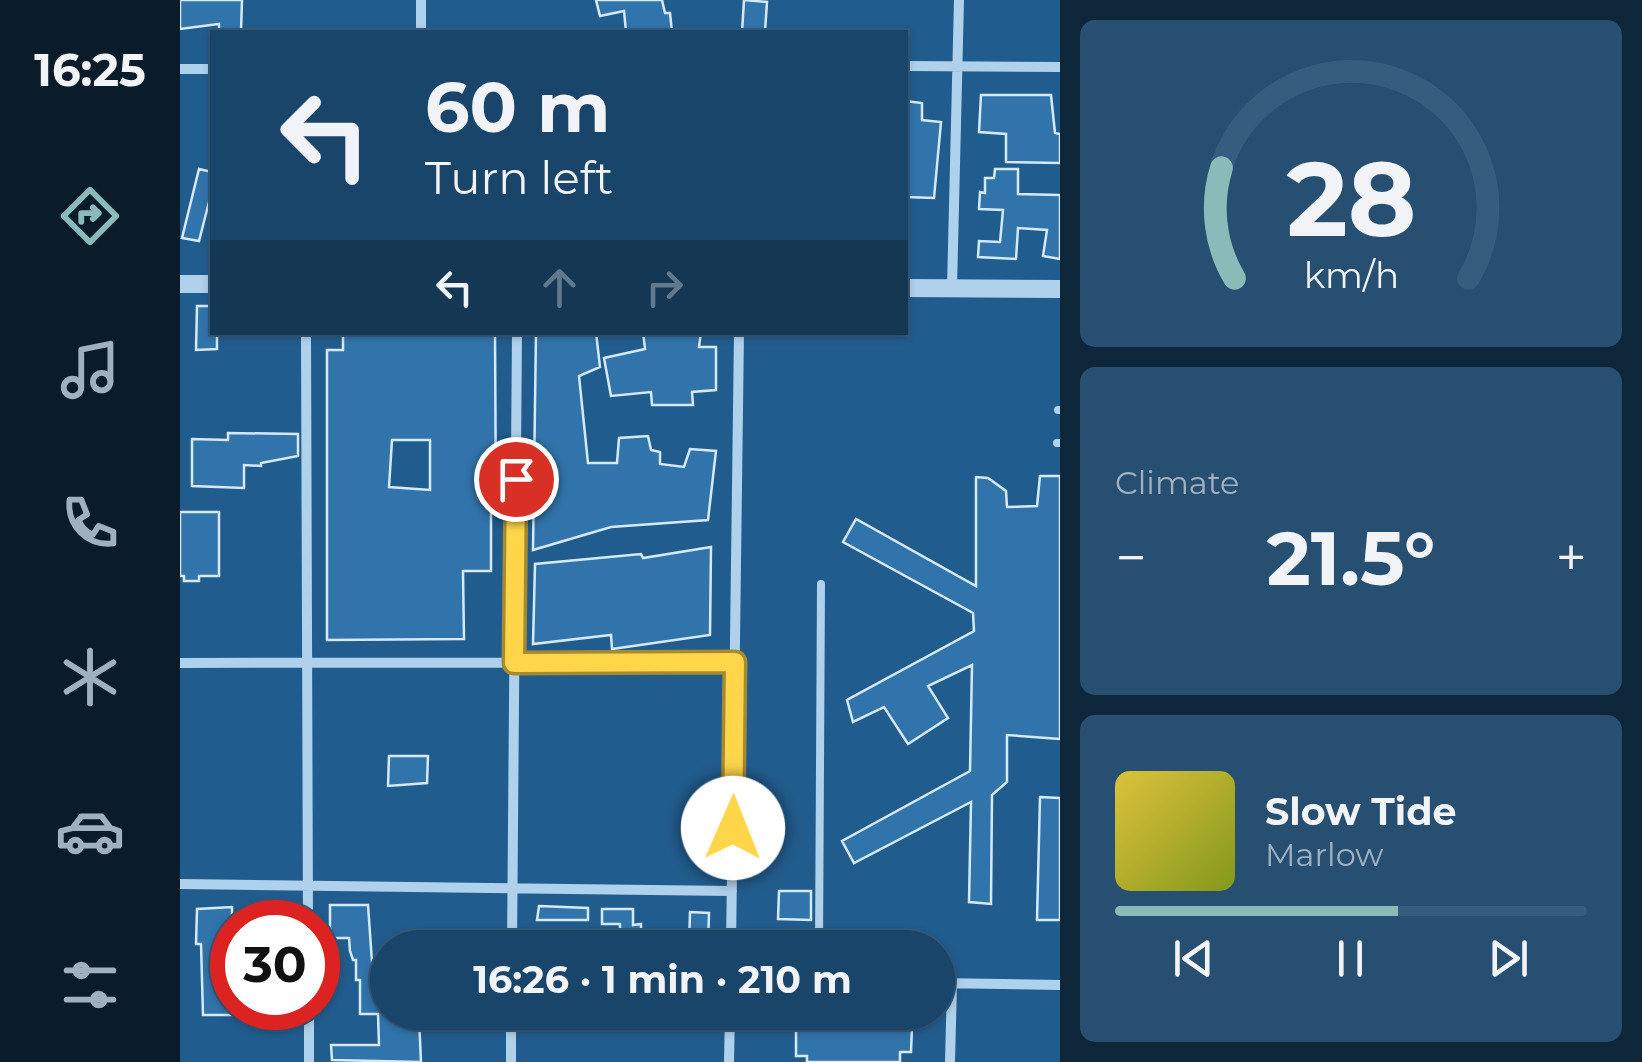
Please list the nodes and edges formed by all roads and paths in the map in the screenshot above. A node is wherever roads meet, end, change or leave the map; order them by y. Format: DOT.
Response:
graph roads {
  1 [pos="421,0"];
  2 [pos="958,0"];
  3 [pos="421,30"];
  4 [pos="908,66"];
  5 [pos="958,66"];
  6 [pos="1060,67"];
  7 [pos="180,70"];
  8 [pos="210,70"];
  9 [pos="180,284"];
  10 [pos="210,284"];
  11 [pos="908,288"];
  12 [pos="952,288"];
  13 [pos="1060,288"];
  14 [pos="306,335"];
  15 [pos="517,335"];
  16 [pos="739,335"];
  17 [pos="821,584"];
  18 [pos="735,662"];
  19 [pos="180,663"];
  20 [pos="308,663"];
  21 [pos="514,663"];
  22 [pos="180,884"];
  23 [pos="308,886"];
  24 [pos="512,888"];
  25 [pos="732,891"];
  26 [pos="308,900"];
  27 [pos="512,930"];
  28 [pos="731,930"];
  29 [pos="819,930"];
  30 [pos="955,983"];
  31 [pos="1060,984"];
  32 [pos="309,1030"];
  33 [pos="512,1030"];
  34 [pos="730,1030"];
  35 [pos="951,1030"];
  36 [pos="309,1062"];
  37 [pos="511,1062"];
  38 [pos="729,1062"];
  39 [pos="950,1062"];
  1 -- 3 [label="street"];
  2 -- 5 [label="street"];
  4 -- 5 [label="street"];
  5 -- 6 [label="street"];
  5 -- 12 [label="street"];
  7 -- 8 [label="street"];
  9 -- 10 [label="street"];
  11 -- 12 [label="street"];
  12 -- 13 [label="street"];
  14 -- 20 [label="street"];
  15 -- 21 [label="street"];
  16 -- 18 [label="street"];
  17 -- 29 [label="lane"];
  18 -- 21 [label="street"];
  18 -- 25 [label="street"];
  19 -- 20 [label="street"];
  20 -- 21 [label="street"];
  20 -- 23 [label="street"];
  21 -- 24 [label="street"];
  22 -- 23 [label="street"];
  23 -- 24 [label="street"];
  23 -- 26 [label="street"];
  24 -- 25 [label="street"];
  24 -- 27 [label="street"];
  25 -- 28 [label="street"];
  30 -- 31 [label="street"];
  32 -- 36 [label="street"];
  33 -- 37 [label="street"];
  34 -- 38 [label="street"];
  35 -- 39 [label="street"];
}
